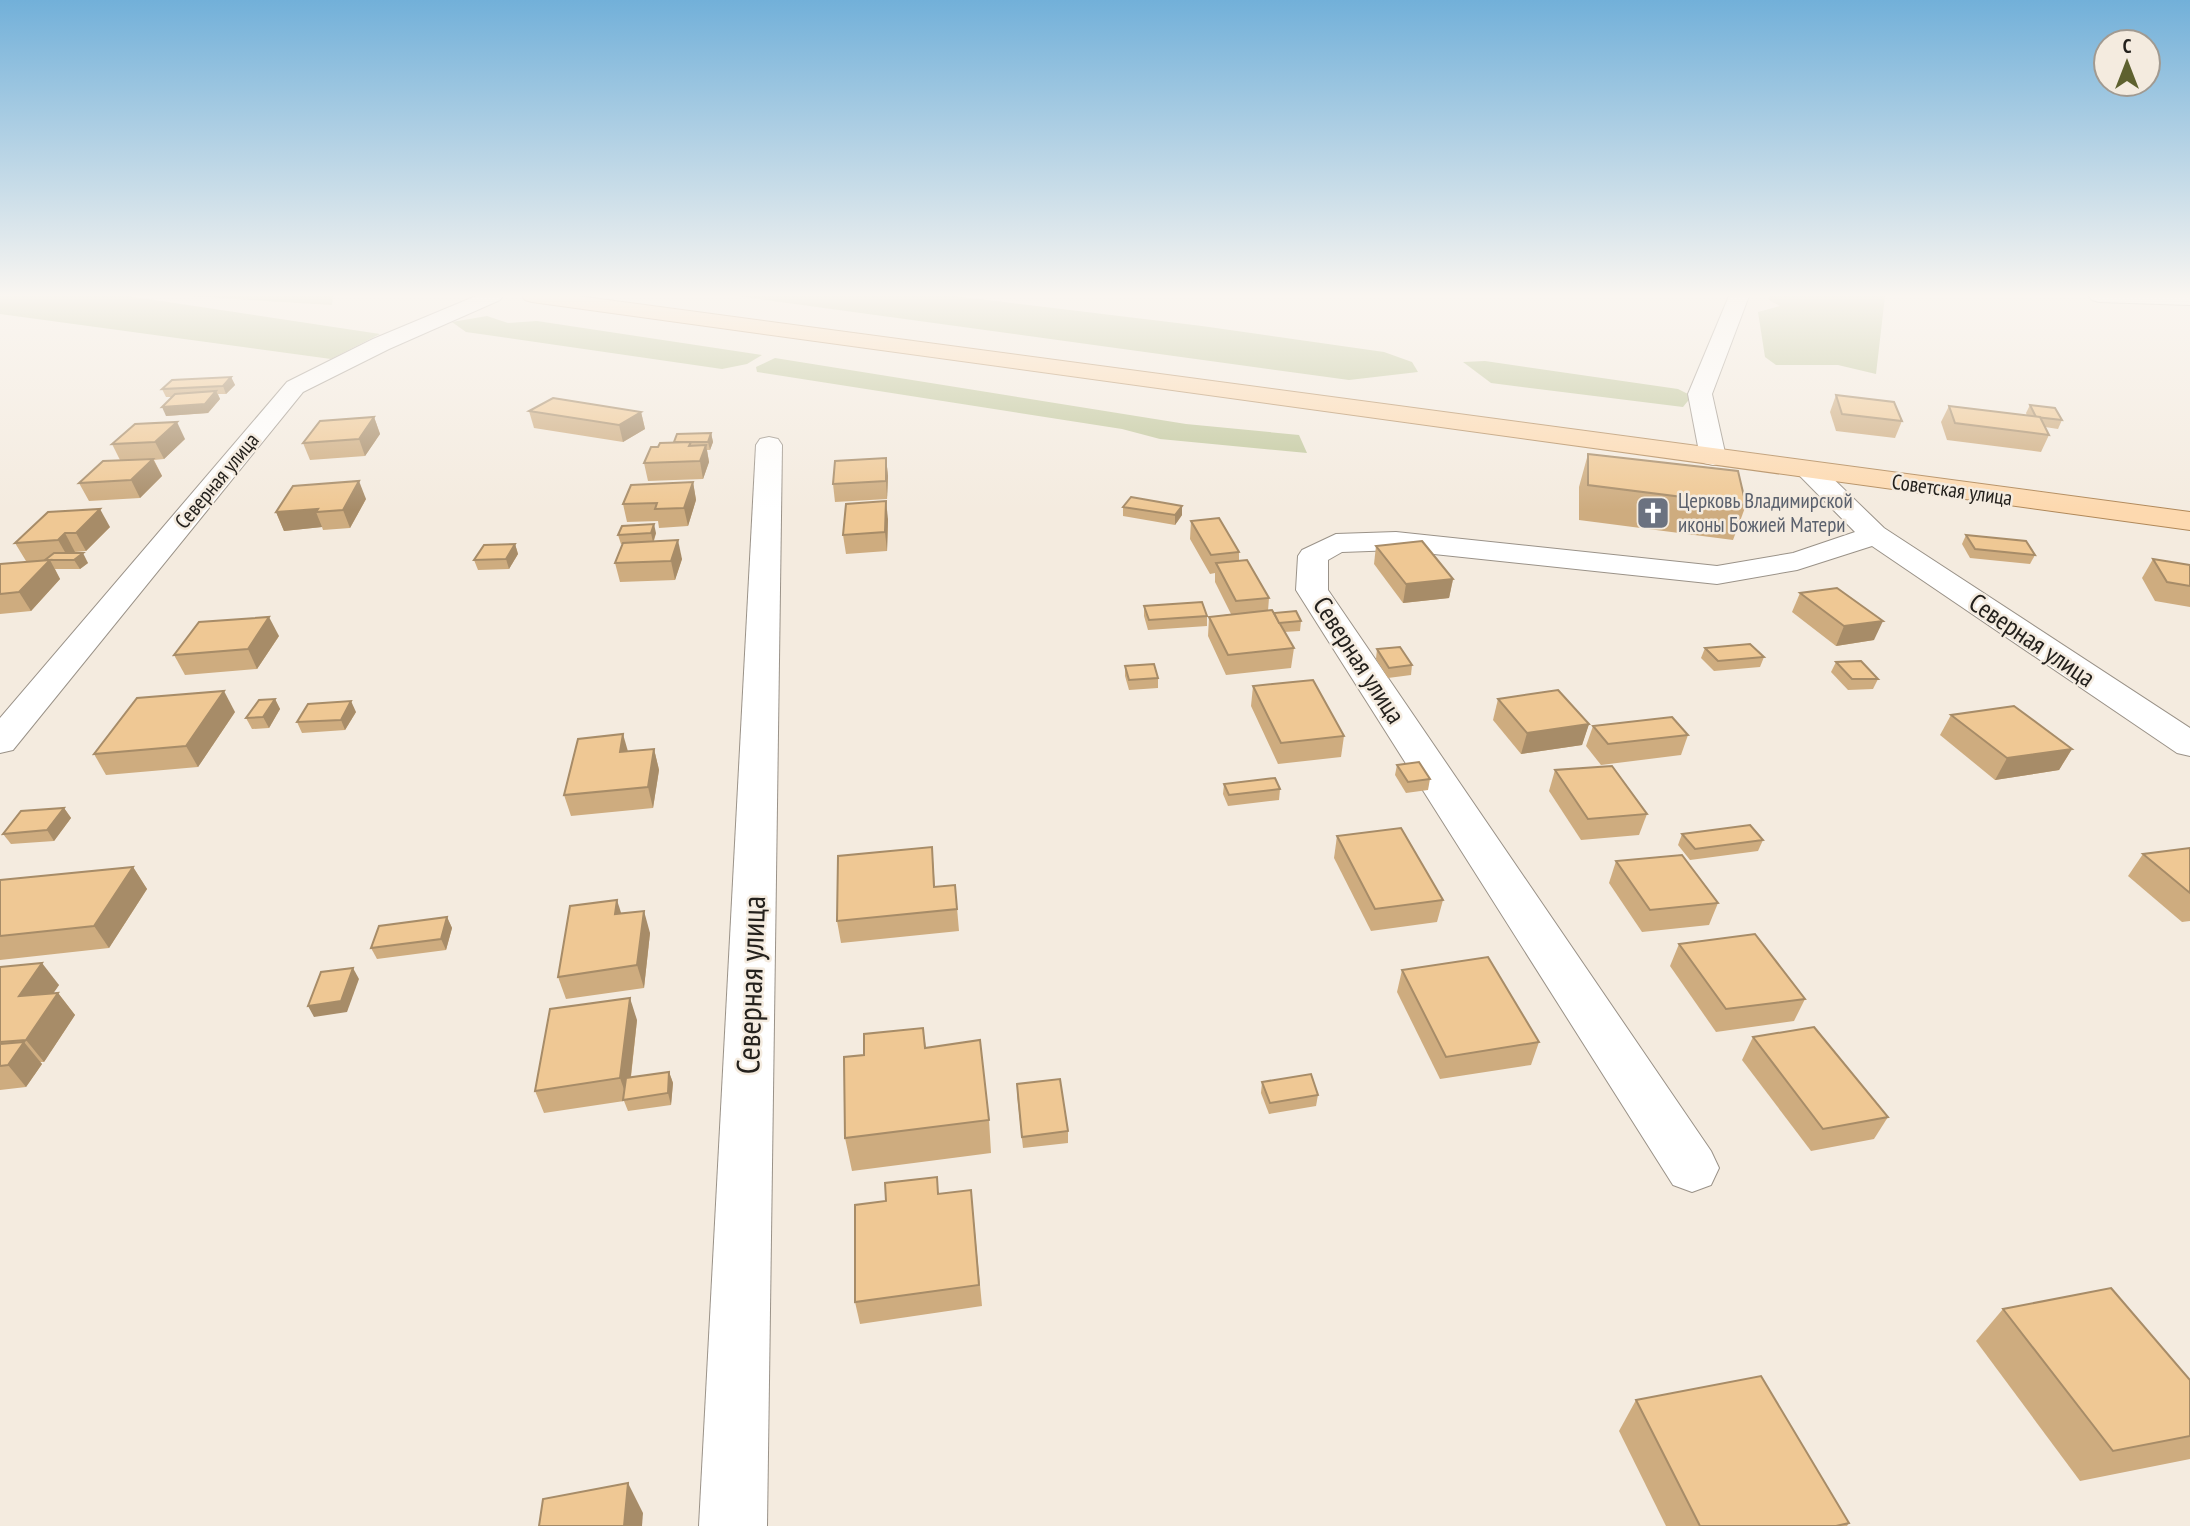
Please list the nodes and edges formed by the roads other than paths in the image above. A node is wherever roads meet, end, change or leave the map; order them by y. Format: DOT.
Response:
graph roads {
  1 [pos="335,367"];
  2 [pos="1054,367"];
  3 [pos="1711,367"];
  4 [pos="769,445"];
  5 [pos="1713,457"];
  6 [pos="1808,470"];
  7 [pos="2190,522"];
  8 [pos="1874,534"];
  9 [pos="0,742"];
  10 [pos="2190,746"];
  11 [pos="1692,1168"];
  12 [pos="733,1526"];
  1 -- 9 [label="street, Северная улица"];
  2 -- 5 [label="main road, Советская улица"];
  3 -- 5 [label="street"];
  4 -- 12 [label="street, Северная улица"];
  5 -- 6 [label="main road, Советская улица"];
  6 -- 7 [label="main road, Советская улица"];
  6 -- 8 [label="street, Северная улица"];
  8 -- 10 [label="street, Северная улица"];
  8 -- 11 [label="street, Северная улица"];
}
